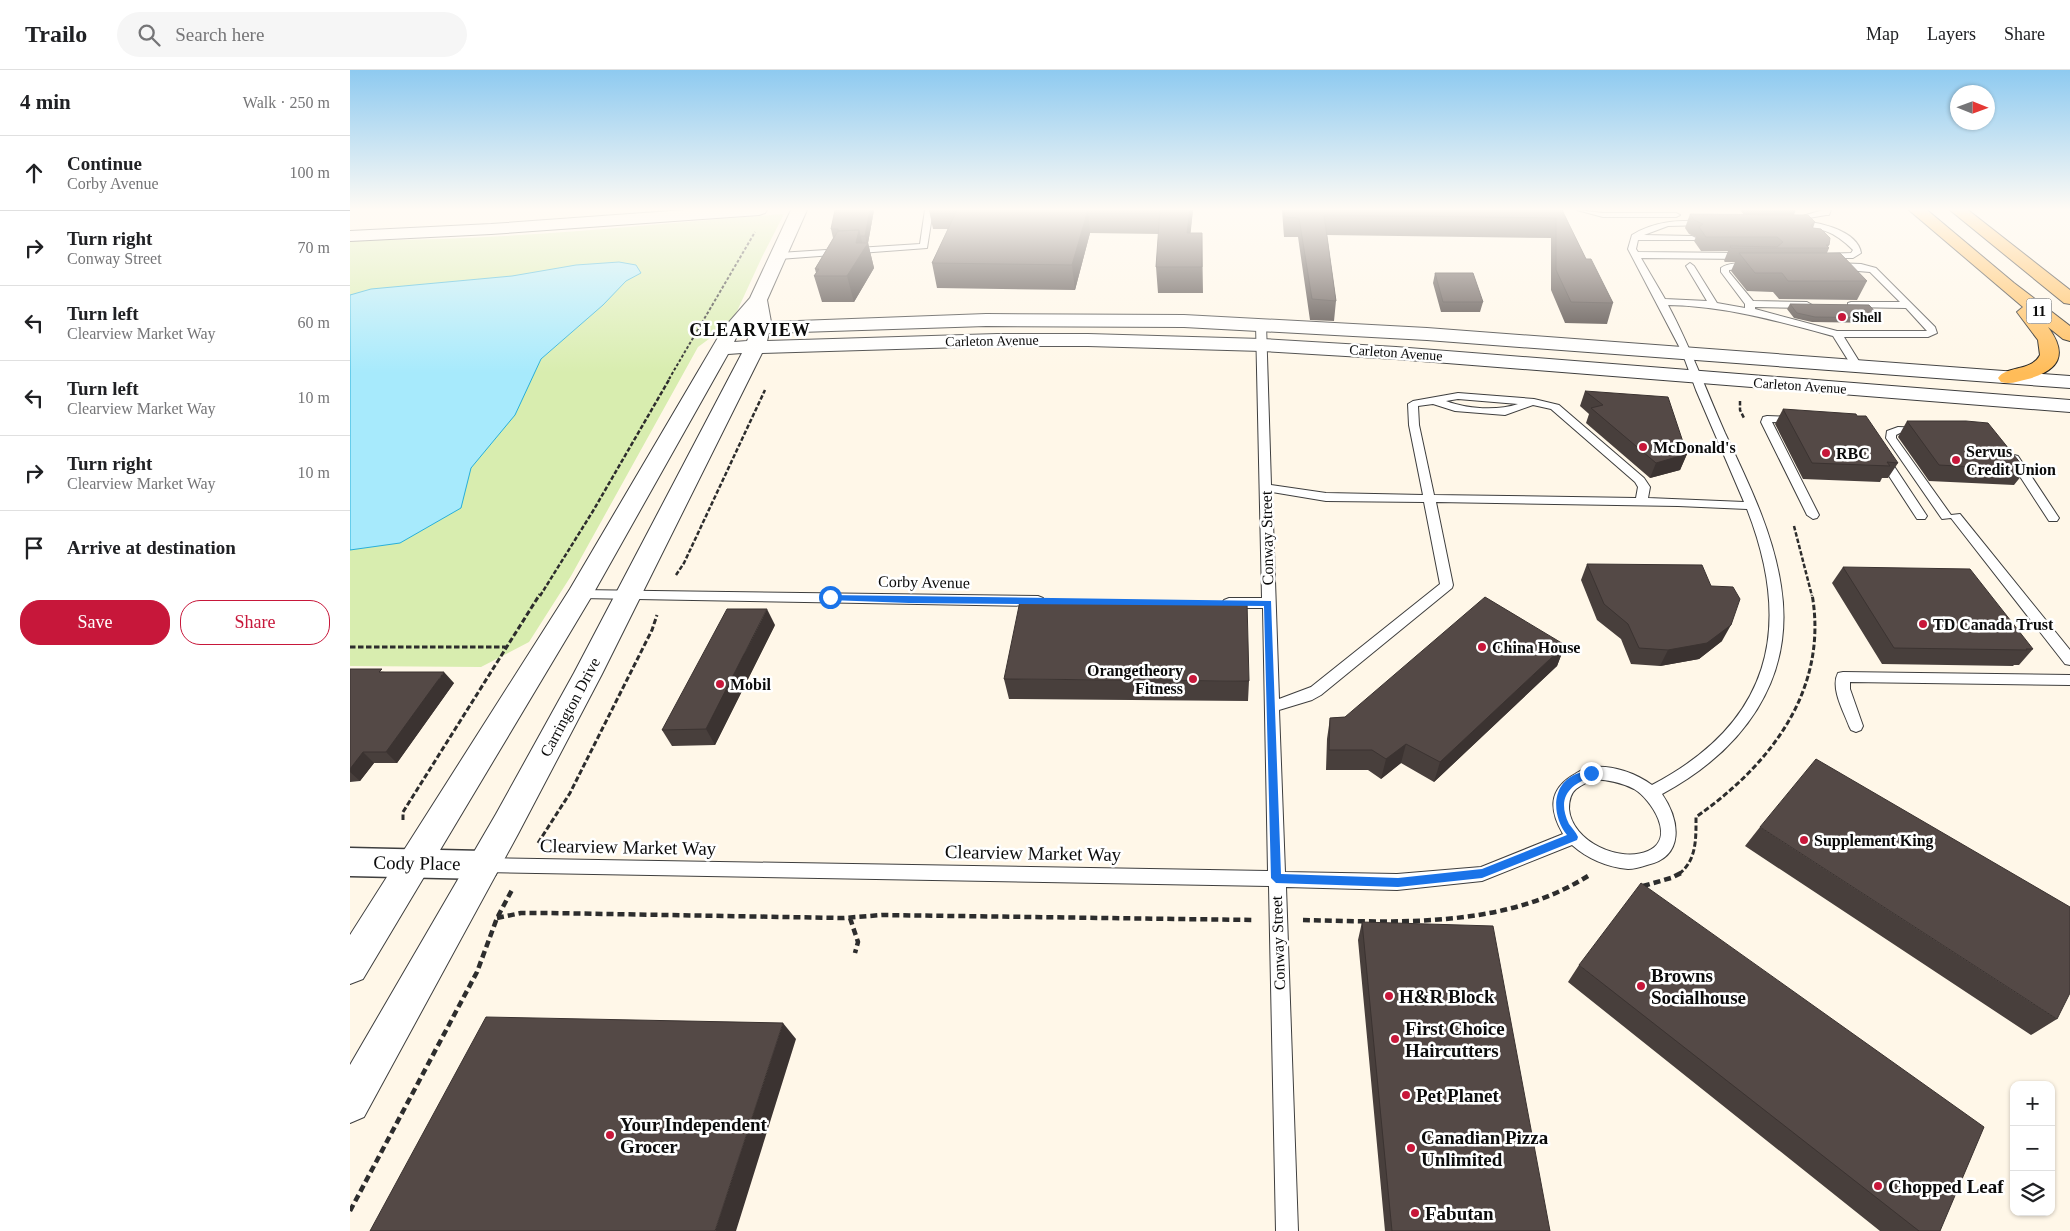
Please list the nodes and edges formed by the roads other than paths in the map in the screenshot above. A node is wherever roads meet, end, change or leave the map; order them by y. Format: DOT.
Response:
graph roads {
  1 [pos="777,264"];
  2 [pos="1641,264"];
  3 [pos="1981,264"];
  4 [pos="2026,264"];
  5 [pos="1690,266"];
  6 [pos="1764,266"];
  7 [pos="1822,266"];
  8 [pos="2008,287"];
  9 [pos="2070,299"];
  10 [pos="1662,302"];
  11 [pos="1714,305"];
  12 [pos="1819,305"];
  13 [pos="1839,305"];
  14 [pos="1908,306"];
  15 [pos="1750,307"];
  16 [pos="1261,324"];
  17 [pos="758,325"];
  18 [pos="1837,334"];
  19 [pos="2070,335"];
  20 [pos="726,338"];
  21 [pos="1262,345"];
  22 [pos="1688,354"];
  23 [pos="1857,366"];
  24 [pos="1696,378"];
  25 [pos="2008,378"];
  26 [pos="2070,382"];
  27 [pos="2070,406"];
  28 [pos="1805,420"];
  29 [pos="1934,431"];
  30 [pos="1875,445"];
  31 [pos="2006,446"];
  32 [pos="1266,488"];
  33 [pos="1429,499"];
  34 [pos="1641,501"];
  35 [pos="1752,506"];
  36 [pos="1813,515"];
  37 [pos="1921,516"];
  38 [pos="2053,518"];
  39 [pos="580,594"];
  40 [pos="629,595"];
  41 [pos="1056,601"];
  42 [pos="1214,603"];
  43 [pos="1268,603"];
  44 [pos="2070,660"];
  45 [pos="2070,680"];
  46 [pos="1271,707"];
  47 [pos="1856,726"];
  48 [pos="1651,793"];
  49 [pos="1574,837"];
  50 [pos="350,862"];
  51 [pos="414,863"];
  52 [pos="484,865"];
  53 [pos="1276,878"];
  54 [pos="350,967"];
  55 [pos="350,1103"];
  56 [pos="1287,1231"];
  1 -- 17 [label="street, Carrington Drive"];
  2 -- 10 [label="lane"];
  3 -- 8 [label="main road, 11"];
  4 -- 9 [label="main road, 11"];
  5 -- 11 [label="lane"];
  6 -- 15 [label="lane"];
  7 -- 14 [label="lane"];
  8 -- 19 [label="main road, 11"];
  8 -- 25 [label="main road"];
  10 -- 11 [label="lane"];
  10 -- 22 [label="lane"];
  11 -- 15 [label="lane"];
  12 -- 15 [label="lane"];
  13 -- 14 [label="lane"];
  14 -- 18 [label="lane"];
  15 -- 18 [label="lane"];
  16 -- 17 [label="street, Carleton Avenue"];
  16 -- 21 [label="lane, Conway Street"];
  16 -- 22 [label="street, Carleton Avenue"];
  17 -- 20 [label="street, Carleton Avenue"];
  17 -- 20 [label="street, Carrington Drive"];
  17 -- 21 [label="street, Carleton Avenue"];
  17 -- 40 [label="street, Carrington Drive"];
  18 -- 23 [label="lane"];
  20 -- 39 [label="street, Carrington Drive"];
  21 -- 24 [label="street, Carleton Avenue"];
  21 -- 32 [label="lane, Conway Street"];
  22 -- 23 [label="street, Carleton Avenue"];
  22 -- 24 [label="lane"];
  23 -- 25 [label="street, Carleton Avenue"];
  24 -- 27 [label="street, Carleton Avenue"];
  24 -- 35 [label="lane"];
  25 -- 26 [label="street, Carleton Avenue"];
  28 -- 36 [label="lane"];
  29 -- 44 [label="lane"];
  30 -- 37 [label="lane"];
  31 -- 38 [label="lane"];
  32 -- 33 [label="lane"];
  32 -- 43 [label="lane, Conway Street"];
  33 -- 34 [label="lane"];
  33 -- 34 [label="lane"];
  33 -- 46 [label="lane"];
  34 -- 35 [label="lane"];
  35 -- 48 [label="lane"];
  39 -- 40 [label="lane, Corby Avenue"];
  39 -- 51 [label="street, Carrington Drive"];
  40 -- 41 [label="lane, Corby Avenue"];
  40 -- 52 [label="street, Carrington Drive"];
  42 -- 43 [label="lane"];
  43 -- 46 [label="lane, Conway Street"];
  45 -- 47 [label="lane"];
  46 -- 53 [label="lane, Conway Street"];
  48 -- 49 [label="lane"];
  48 -- 49 [label="lane"];
  49 -- 53 [label="lane, Clearview Market Way"];
  50 -- 51 [label="street, Cody Place"];
  51 -- 52 [label="street, Cody Place"];
  51 -- 54 [label="street, Carrington Drive"];
  52 -- 53 [label="lane, Clearview Market Way"];
  52 -- 55 [label="street, Carrington Drive"];
  53 -- 56 [label="lane, Conway Street"];
}
